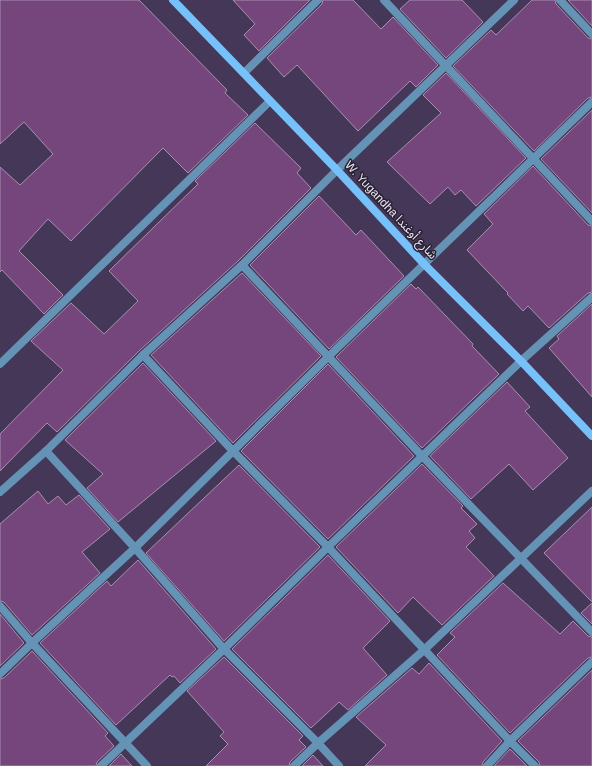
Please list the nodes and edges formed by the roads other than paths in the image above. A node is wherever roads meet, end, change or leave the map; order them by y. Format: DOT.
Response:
graph roads {
  1 [pos="173,0"];
  2 [pos="318,0"];
  3 [pos="384,0"];
  4 [pos="514,0"];
  5 [pos="560,0"];
  6 [pos="592,34"];
  7 [pos="446,66"];
  8 [pos="244,73"];
  9 [pos="270,101"];
  10 [pos="592,102"];
  11 [pos="534,159"];
  12 [pos="337,170"];
  13 [pos="592,221"];
  14 [pos="242,265"];
  15 [pos="425,265"];
  16 [pos="592,297"];
  17 [pos="143,355"];
  18 [pos="328,357"];
  19 [pos="521,361"];
  20 [pos="0,364"];
  21 [pos="592,436"];
  22 [pos="46,451"];
  23 [pos="234,451"];
  24 [pos="423,457"];
  25 [pos="592,491"];
  26 [pos="0,492"];
  27 [pos="328,547"];
  28 [pos="135,548"];
  29 [pos="521,559"];
  30 [pos="0,606"];
  31 [pos="592,632"];
  32 [pos="32,643"];
  33 [pos="224,649"];
  34 [pos="424,650"];
  35 [pos="592,662"];
  36 [pos="0,674"];
  37 [pos="510,741"];
  38 [pos="125,743"];
  39 [pos="318,743"];
  40 [pos="101,766"];
  41 [pos="147,766"];
  42 [pos="294,766"];
  43 [pos="339,766"];
  44 [pos="487,766"];
  45 [pos="535,766"];
  1 -- 8 [label="street, W. Yugandha شارع أوغندا"];
  2 -- 8 [label="street"];
  3 -- 7 [label="street"];
  4 -- 7 [label="street"];
  5 -- 6 [label="street"];
  7 -- 11 [label="street"];
  7 -- 12 [label="street"];
  8 -- 9 [label="street, W. Yugandha شارع أوغندا"];
  9 -- 12 [label="street, W. Yugandha شارع أوغندا"];
  9 -- 20 [label="street"];
  10 -- 11 [label="street"];
  11 -- 13 [label="street"];
  11 -- 15 [label="street"];
  12 -- 14 [label="street"];
  12 -- 15 [label="street, W. Yugandha شارع أوغندا"];
  14 -- 17 [label="street"];
  14 -- 18 [label="street"];
  15 -- 18 [label="street"];
  15 -- 19 [label="street, W. Yugandha شارع أوغندا"];
  16 -- 19 [label="street"];
  17 -- 22 [label="street"];
  17 -- 23 [label="street"];
  18 -- 23 [label="street"];
  18 -- 24 [label="street"];
  19 -- 21 [label="street, W. Yugandha شارع أوغندا"];
  19 -- 24 [label="street"];
  22 -- 26 [label="street"];
  22 -- 28 [label="street"];
  23 -- 27 [label="street"];
  23 -- 28 [label="street"];
  24 -- 27 [label="street"];
  24 -- 29 [label="street"];
  25 -- 29 [label="street"];
  27 -- 33 [label="street"];
  27 -- 34 [label="street"];
  28 -- 32 [label="street"];
  28 -- 33 [label="street"];
  29 -- 31 [label="street"];
  29 -- 34 [label="street"];
  30 -- 32 [label="street"];
  32 -- 36 [label="street"];
  32 -- 38 [label="street"];
  33 -- 38 [label="street"];
  33 -- 39 [label="street"];
  34 -- 37 [label="street"];
  34 -- 39 [label="street"];
  35 -- 37 [label="street"];
  37 -- 44 [label="street"];
  37 -- 45 [label="street"];
  38 -- 40 [label="street"];
  38 -- 41 [label="street"];
  39 -- 42 [label="street"];
  39 -- 43 [label="street"];
}
